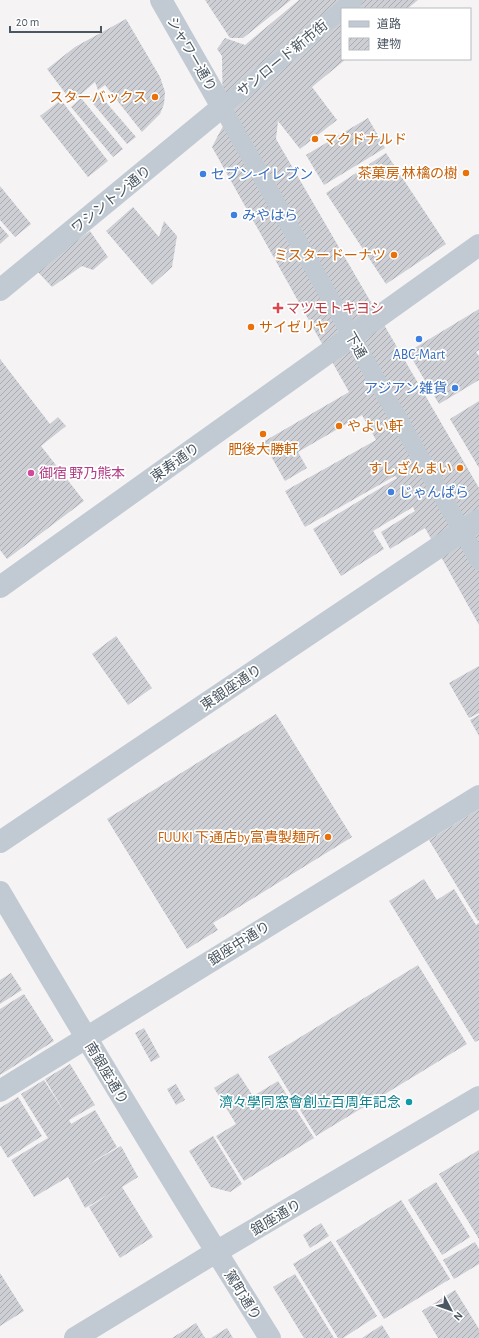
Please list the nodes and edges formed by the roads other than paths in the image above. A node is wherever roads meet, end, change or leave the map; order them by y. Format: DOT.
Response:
graph roads {
  1 [pos="161,0"];
  2 [pos="354,0"];
  3 [pos="343,8"];
  4 [pos="341,10"];
  5 [pos="222,107"];
  6 [pos="479,245"];
  7 [pos="0,290"];
  8 [pos="351,336"];
  9 [pos="470,526"];
  10 [pos="479,561"];
  11 [pos="0,587"];
  12 [pos="479,796"];
  13 [pos="0,842"];
  14 [pos="0,892"];
  15 [pos="85,1038"];
  16 [pos="0,1091"];
  17 [pos="479,1097"];
  18 [pos="216,1252"];
  19 [pos="75,1338"];
  20 [pos="270,1338"];
  1 -- 5 [label="street, シャワー通り"];
  2 -- 3 [label="street, サンロード新市街"];
  4 -- 5 [label="street, サンロード新市街"];
  5 -- 7 [label="street, ワシントン通り"];
  5 -- 8 [label="street, 下通"];
  6 -- 8 [label="street, 東寿通り"];
  8 -- 9 [label="street, 下通"];
  8 -- 11 [label="street, 東寿通り"];
  9 -- 10 [label="street, 下通"];
  9 -- 13 [label="street, 東銀座通り"];
  12 -- 15 [label="street, 銀座中通り"];
  14 -- 15 [label="street, 南銀座通り"];
  15 -- 16 [label="street, 銀座中通り"];
  15 -- 18 [label="street, 南銀座通り"];
  17 -- 18 [label="street, 銀座通り"];
  18 -- 19 [label="street, 銀座通り"];
  18 -- 20 [label="street, 駕町通り"];
}
